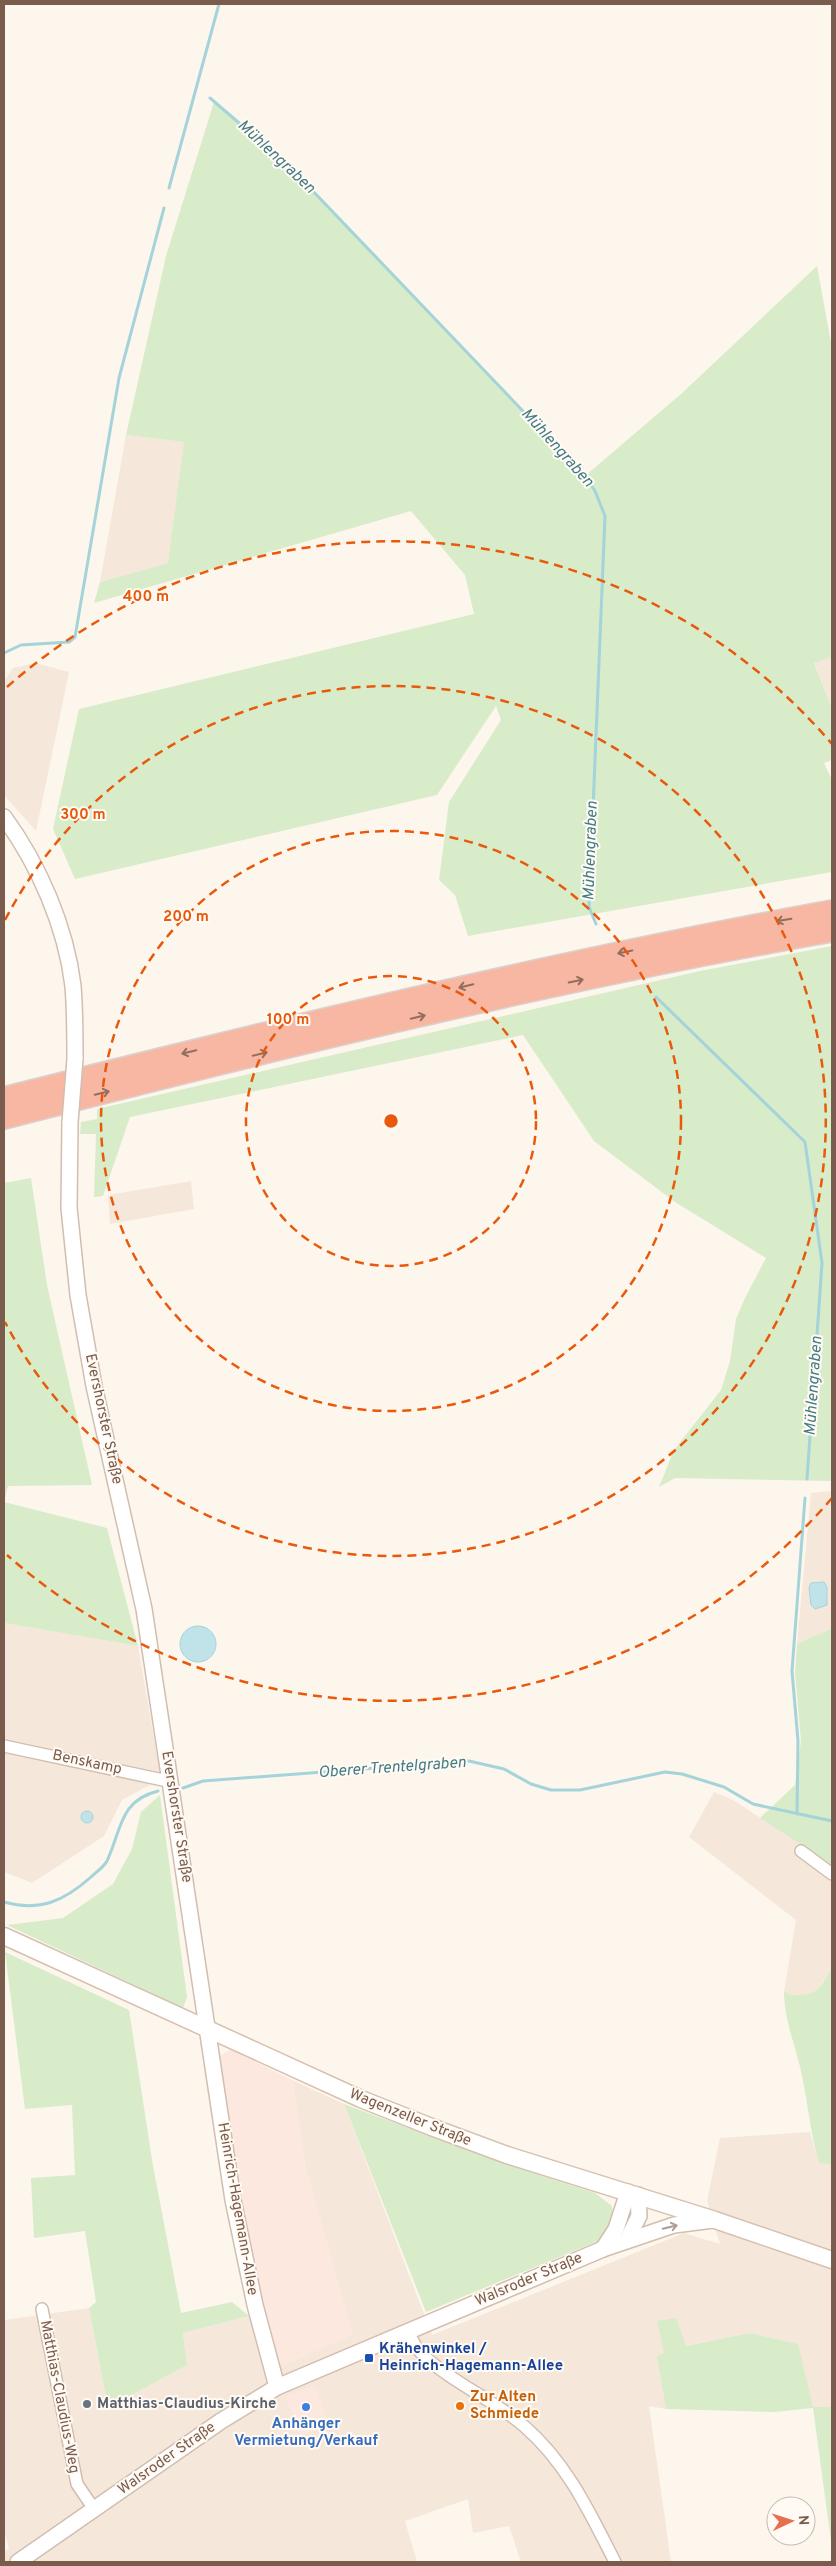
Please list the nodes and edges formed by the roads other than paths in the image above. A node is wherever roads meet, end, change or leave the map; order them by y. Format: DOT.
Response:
graph roads {
  1 [pos="4,817"];
  2 [pos="832,911"];
  3 [pos="832,931"];
  4 [pos="4,1098"];
  5 [pos="4,1118"];
  6 [pos="4,1746"];
  7 [pos="170,1780"];
  8 [pos="801,1851"];
  9 [pos="832,1874"];
  10 [pos="4,1936"];
  11 [pos="207,2030"];
  12 [pos="633,2194"];
  13 [pos="715,2220"];
  14 [pos="627,2240"];
  15 [pos="603,2249"];
  16 [pos="832,2260"];
  17 [pos="42,2309"];
  18 [pos="408,2331"];
  19 [pos="277,2387"];
  20 [pos="94,2509"];
  21 [pos="18,2562"];
  22 [pos="615,2562"];
  1 -- 7 [label="street, Evershorster Straße, bridge"];
  2 -- 4 [label="highway, one-way"];
  5 -- 3 [label="highway, one-way"];
  6 -- 7 [label="street, Benskamp"];
  7 -- 11 [label="street, Evershorster Straße"];
  8 -- 9 [label="street"];
  10 -- 11 [label="main road, Wagenzeller Straße"];
  11 -- 12 [label="main road, Wagenzeller Straße"];
  11 -- 19 [label="street, Heinrich-Hagemann-Allee"];
  12 -- 13 [label="main road, Wagenzeller Straße"];
  12 -- 14 [label="street"];
  12 -- 15 [label="street"];
  14 -- 13 [label="street, Walsroder Straße, one-way"];
  13 -- 16 [label="main road, Wagenzeller Straße"];
  14 -- 15 [label="street, Walsroder Straße"];
  15 -- 18 [label="street, Walsroder Straße"];
  17 -- 20 [label="street, Matthias-Claudius-Weg"];
  18 -- 19 [label="street, Walsroder Straße"];
  18 -- 22 [label="street"];
  19 -- 20 [label="street, Walsroder Straße"];
  20 -- 21 [label="street, Walsroder Straße"];
}
